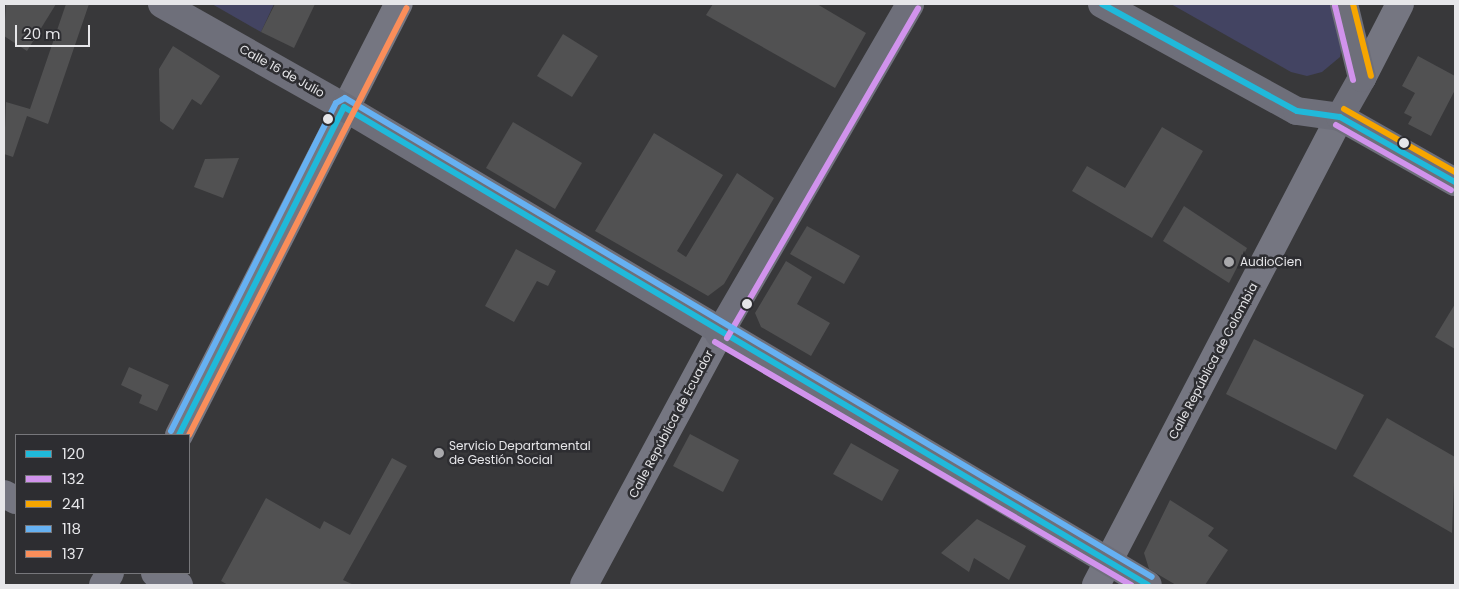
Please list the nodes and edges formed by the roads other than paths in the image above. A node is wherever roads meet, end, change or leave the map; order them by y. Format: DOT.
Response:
graph roads {
  1 [pos="162,4"];
  2 [pos="399,4"];
  3 [pos="910,4"];
  4 [pos="1102,4"];
  5 [pos="1344,4"];
  6 [pos="1400,4"];
  7 [pos="1362,78"];
  8 [pos="344,107"];
  9 [pos="1340,117"];
  10 [pos="1455,182"];
  11 [pos="719,334"];
  12 [pos="180,434"];
  13 [pos="1108,561"];
  14 [pos="109,574"];
  15 [pos="157,574"];
  16 [pos="103,585"];
  17 [pos="179,585"];
  18 [pos="584,585"];
  19 [pos="1096,585"];
  20 [pos="1148,585"];
  1 -- 8 [label="main road, Calle 16 de Julio"];
  2 -- 8 [label="street"];
  3 -- 11 [label="main road, Calle República de Ecuador"];
  4 -- 9 [label="main road"];
  5 -- 7 [label="main road"];
  6 -- 7 [label="street, Calle República de Colombia"];
  7 -- 9 [label="main road, Calle República de Colombia"];
  8 -- 11 [label="main road, Calle 16 de Julio"];
  8 -- 12 [label="street"];
  9 -- 10 [label="main road"];
  9 -- 13 [label="street, Calle República de Colombia"];
  11 -- 13 [label="main road, Calle 16 de Julio"];
  11 -- 18 [label="street, Calle República de Ecuador"];
  13 -- 19 [label="street, Calle República de Colombia"];
  13 -- 20 [label="main road, Calle 16 de Julio"];
  14 -- 16 [label="street"];
  15 -- 17 [label="street"];
}
